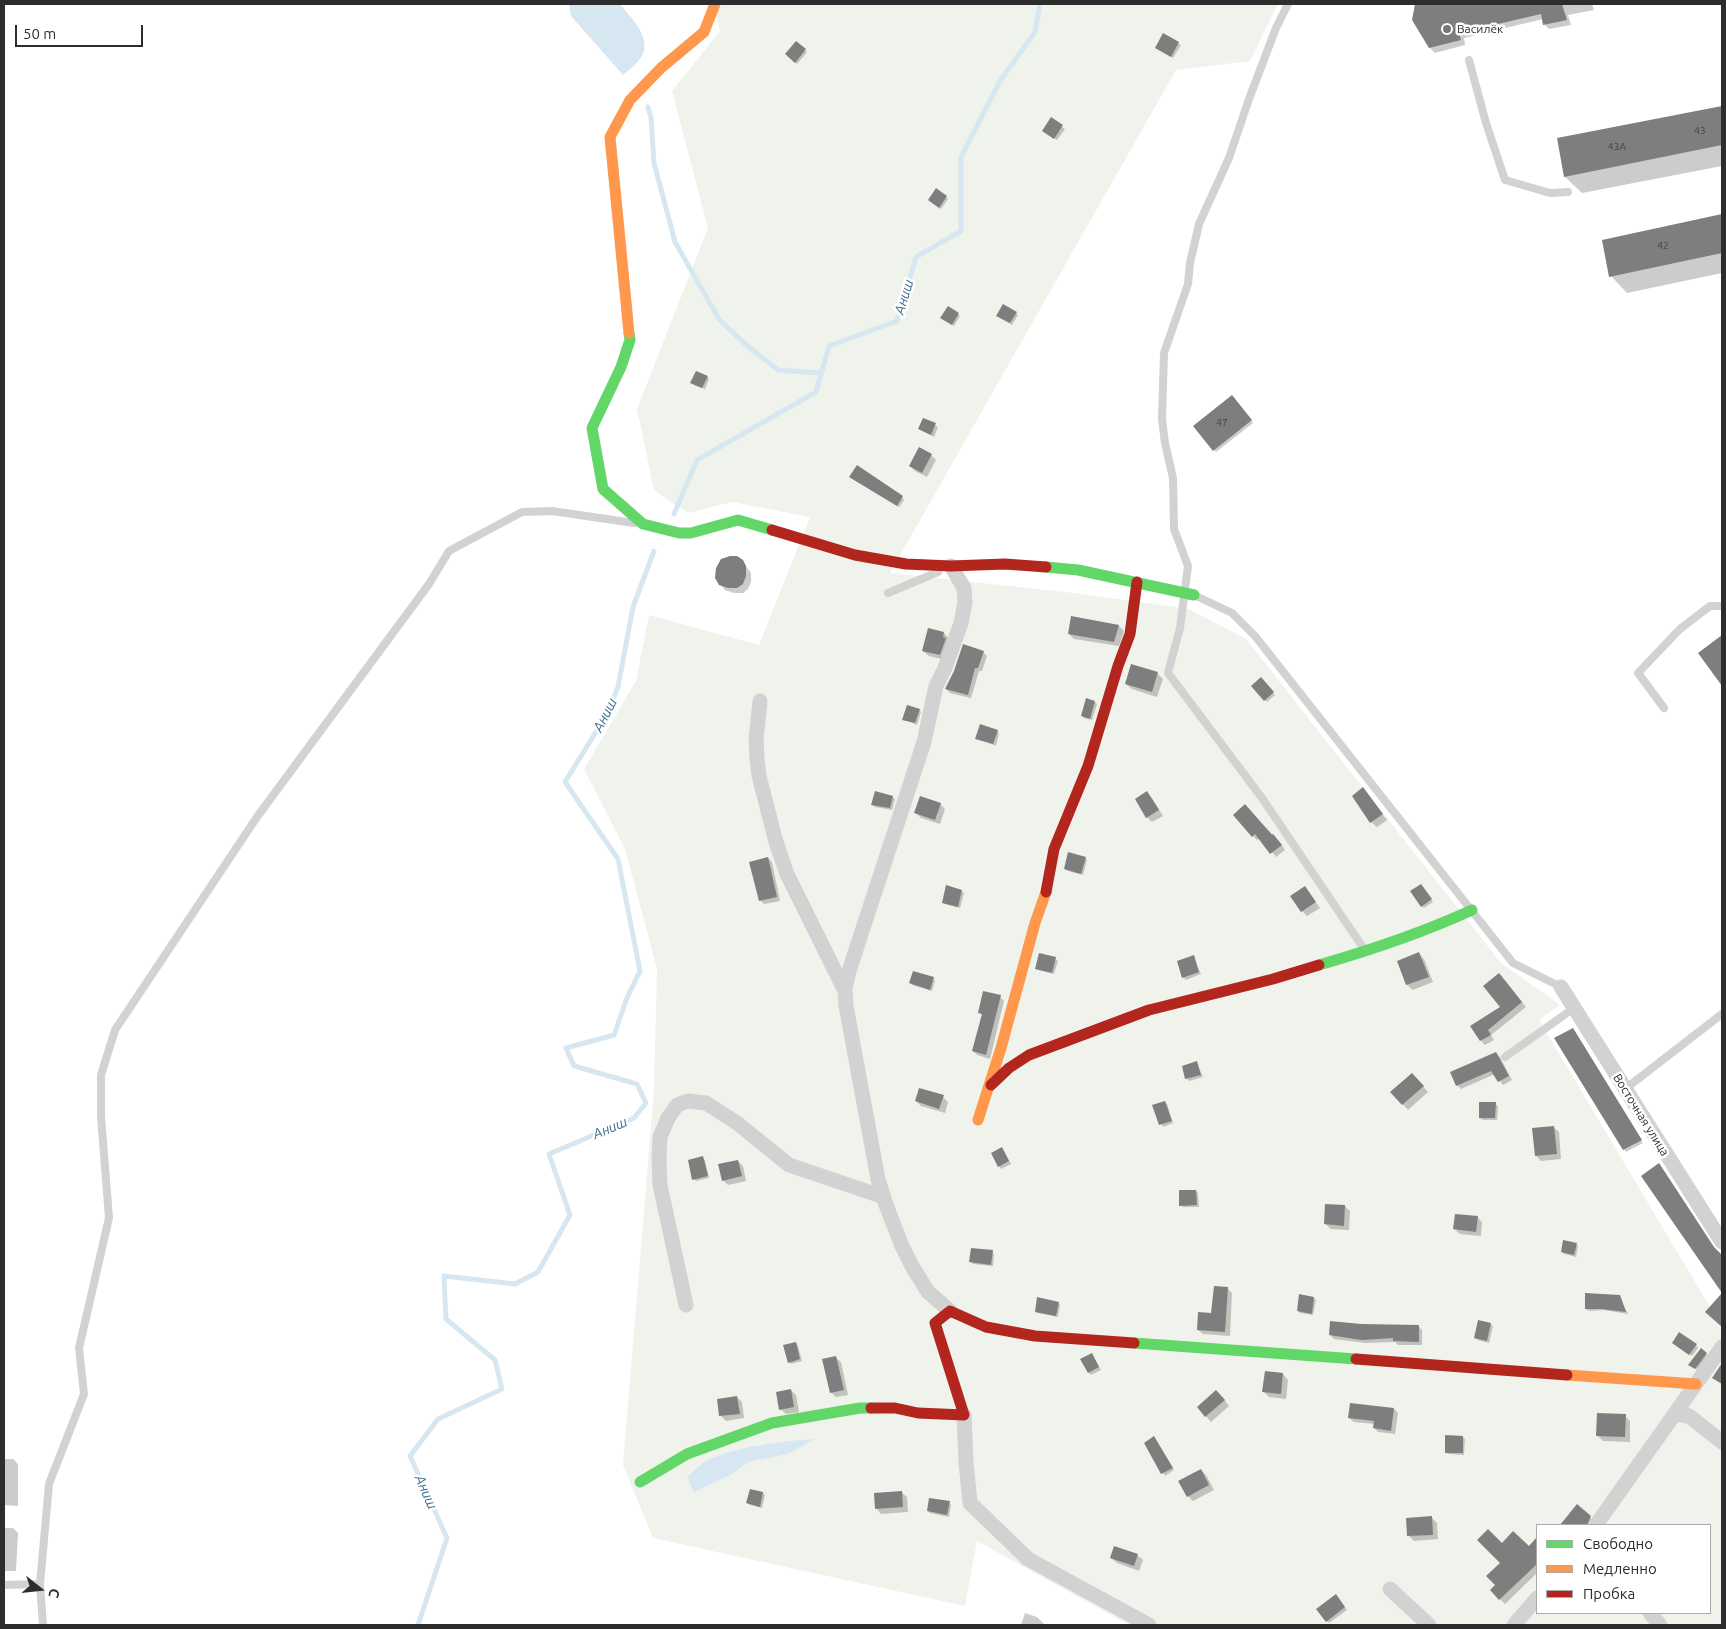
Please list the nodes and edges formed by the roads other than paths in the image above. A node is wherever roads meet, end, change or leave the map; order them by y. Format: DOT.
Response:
graph roads {
  1 [pos="715,4"];
  2 [pos="1288,4"];
  3 [pos="1469,60"];
  4 [pos="1568,192"];
  5 [pos="643,524"];
  6 [pos="951,566"];
  7 [pos="1137,582"];
  8 [pos="888,593"];
  9 [pos="1189,593"];
  10 [pos="1722,606"];
  11 [pos="760,702"];
  12 [pos="1664,708"];
  13 [pos="1472,910"];
  14 [pos="1365,951"];
  15 [pos="1561,987"];
  16 [pos="845,991"];
  17 [pos="1574,1008"];
  18 [pos="1722,1014"];
  19 [pos="1506,1057"];
  20 [pos="988,1088"];
  21 [pos="1625,1089"];
  22 [pos="978,1120"];
  23 [pos="884,1197"];
  24 [pos="1722,1242"];
  25 [pos="686,1305"];
  26 [pos="950,1311"];
  27 [pos="1722,1347"];
  28 [pos="1696,1384"];
  29 [pos="1675,1414"];
  30 [pos="964,1415"];
  31 [pos="1722,1442"];
  32 [pos="640,1482"];
  33 [pos="1597,1524"];
  34 [pos="40,1584"];
  35 [pos="4,1585"];
  36 [pos="1390,1589"];
  37 [pos="1536,1599"];
  38 [pos="1651,1614"];
  39 [pos="43,1625"];
  40 [pos="1149,1625"];
  41 [pos="1429,1625"];
  42 [pos="1514,1625"];
  43 [pos="1660,1625"];
  1 -- 5 [label="street"];
  2 -- 9 [label="lane"];
  3 -- 4 [label="lane"];
  5 -- 6 [label="street"];
  5 -- 34 [label="lane"];
  6 -- 7 [label="street"];
  6 -- 8 [label="lane"];
  6 -- 16 [label="street"];
  7 -- 9 [label="street"];
  7 -- 20 [label="street"];
  9 -- 13 [label="lane"];
  9 -- 14 [label="lane"];
  10 -- 12 [label="lane"];
  11 -- 16 [label="street"];
  13 -- 14 [label="street"];
  13 -- 15 [label="lane"];
  14 -- 20 [label="street"];
  15 -- 17 [label="street, Восточная улица"];
  16 -- 23 [label="street"];
  17 -- 19 [label="lane"];
  17 -- 21 [label="street, Восточная улица"];
  18 -- 21 [label="lane"];
  20 -- 22 [label="street"];
  21 -- 24 [label="street, Восточная улица"];
  23 -- 25 [label="street"];
  23 -- 26 [label="street"];
  26 -- 28 [label="street"];
  26 -- 30 [label="street"];
  27 -- 28 [label="street"];
  28 -- 29 [label="street"];
  29 -- 31 [label="street"];
  29 -- 33 [label="street"];
  30 -- 32 [label="street"];
  30 -- 40 [label="street"];
  34 -- 35 [label="lane"];
  34 -- 39 [label="lane"];
  36 -- 41 [label="street"];
  37 -- 42 [label="street"];
  38 -- 43 [label="street"];
}
